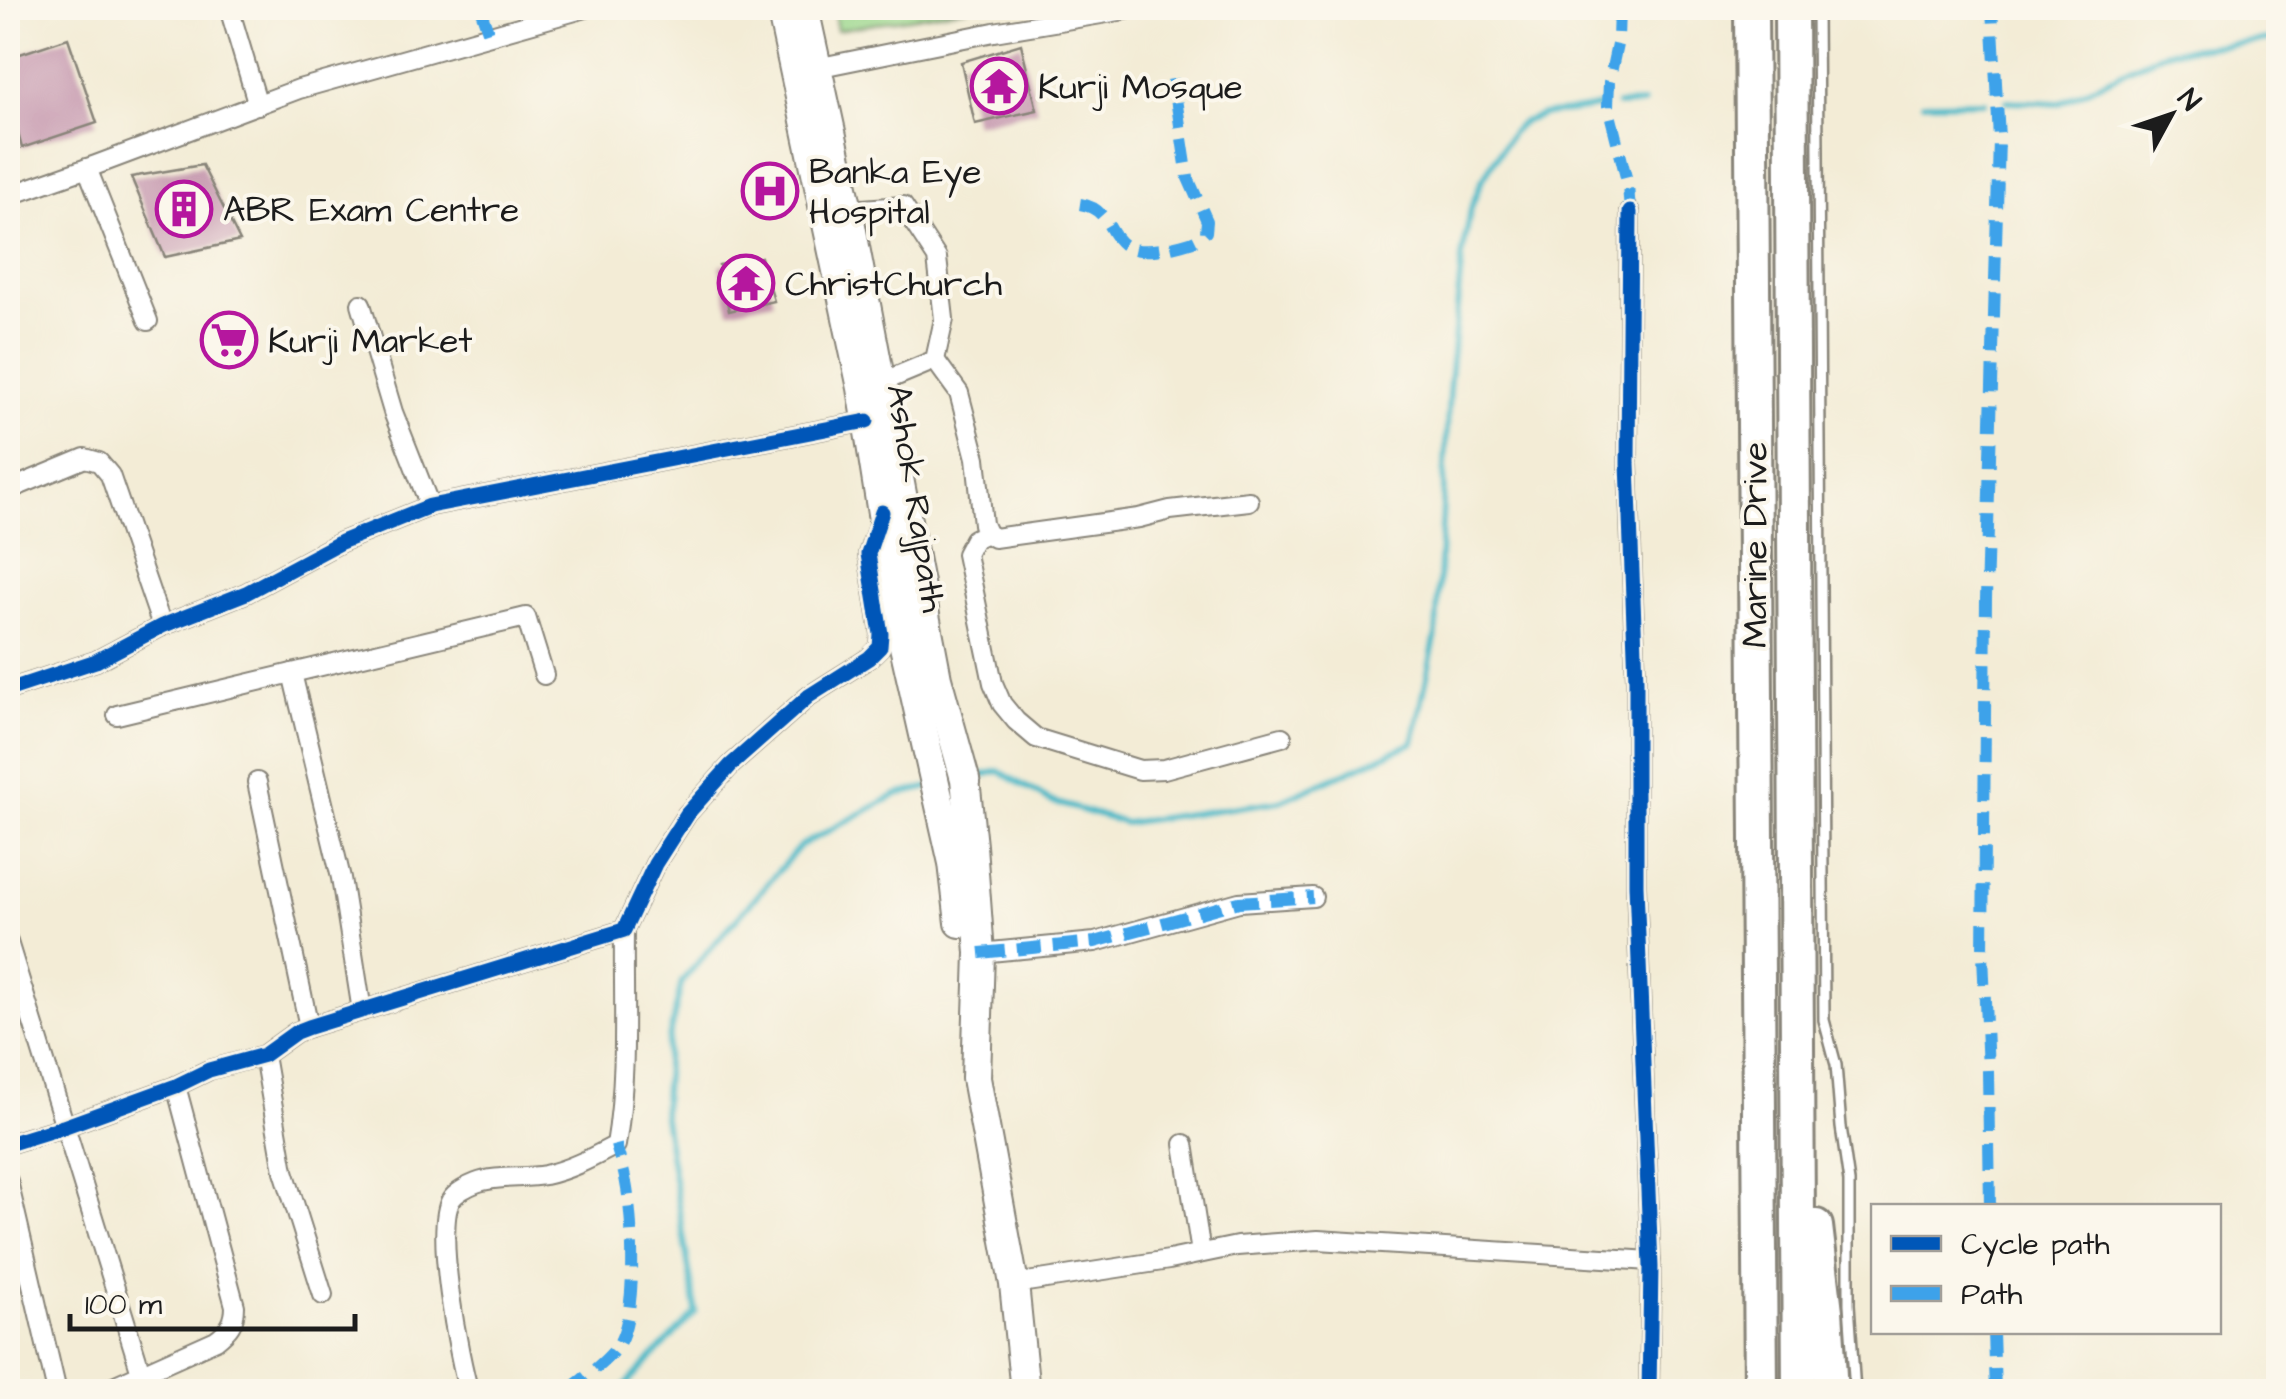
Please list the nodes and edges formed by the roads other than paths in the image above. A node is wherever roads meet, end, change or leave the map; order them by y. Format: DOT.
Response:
graph roads {
  1 [pos="229,8"];
  2 [pos="586,8"];
  3 [pos="782,8"];
  4 [pos="804,8"];
  5 [pos="1137,8"];
  6 [pos="1751,8"];
  7 [pos="1791,8"];
  8 [pos="1817,8"];
  9 [pos="806,70"];
  10 [pos="258,105"];
  11 [pos="88,168"];
  12 [pos="9,191"];
  13 [pos="848,210"];
  14 [pos="1630,212"];
  15 [pos="361,304"];
  16 [pos="148,320"];
  17 [pos="859,326"];
  18 [pos="935,360"];
  19 [pos="871,386"];
  20 [pos="875,428"];
  21 [pos="8,490"];
  22 [pos="1248,501"];
  23 [pos="430,506"];
  24 [pos="882,512"];
  25 [pos="988,533"];
  26 [pos="162,626"];
  27 [pos="292,673"];
  28 [pos="544,675"];
  29 [pos="924,680"];
  30 [pos="8,690"];
  31 [pos="117,715"];
  32 [pos="1282,737"];
  33 [pos="257,782"];
  34 [pos="963,854"];
  35 [pos="1313,897"];
  36 [pos="624,930"];
  37 [pos="8,942"];
  38 [pos="980,953"];
  39 [pos="977,1001"];
  40 [pos="362,1011"];
  41 [pos="309,1027"];
  42 [pos="264,1055"];
  43 [pos="176,1086"];
  44 [pos="1797,1098"];
  45 [pos="63,1127"];
  46 [pos="8,1144"];
  47 [pos="1184,1144"];
  48 [pos="8,1181"];
  49 [pos="1202,1253"];
  50 [pos="1651,1261"];
  51 [pos="1014,1284"];
  52 [pos="323,1295"];
  53 [pos="145,1383"];
  54 [pos="57,1392"];
  55 [pos="100,1392"];
  56 [pos="470,1392"];
  57 [pos="1024,1392"];
  58 [pos="1649,1392"];
  59 [pos="1760,1392"];
  60 [pos="1799,1392"];
  61 [pos="1831,1392"];
  62 [pos="1855,1392"];
  1 -- 10 [label="street"];
  2 -- 10 [label="street"];
  3 -- 9 [label="main road, Ashok Rajpath"];
  4 -- 9 [label="main road, Ashok Rajpath"];
  5 -- 9 [label="street"];
  6 -- 59 [label="highway, Marine Drive"];
  7 -- 44 [label="highway, Marine Drive"];
  8 -- 62 [label="lane"];
  9 -- 13 [label="main road, Ashok Rajpath"];
  9 -- 17 [label="main road, Ashok Rajpath"];
  10 -- 11 [label="street"];
  11 -- 12 [label="street"];
  11 -- 16 [label="street"];
  13 -- 17 [label="main road, Ashok Rajpath"];
  13 -- 18 [label="street"];
  14 -- 50 [label="street"];
  15 -- 23 [label="street"];
  17 -- 19 [label="main road, Ashok Rajpath"];
  18 -- 19 [label="street"];
  18 -- 25 [label="street"];
  19 -- 20 [label="main road, Ashok Rajpath"];
  20 -- 23 [label="street"];
  20 -- 24 [label="main road, Ashok Rajpath"];
  20 -- 29 [label="main road, Ashok Rajpath"];
  21 -- 26 [label="street"];
  22 -- 25 [label="street"];
  23 -- 26 [label="street"];
  24 -- 29 [label="main road, Ashok Rajpath"];
  24 -- 36 [label="street"];
  25 -- 32 [label="street"];
  26 -- 30 [label="street"];
  27 -- 28 [label="street"];
  27 -- 31 [label="street"];
  27 -- 40 [label="street"];
  29 -- 34 [label="main road, Ashok Rajpath"];
  33 -- 41 [label="street"];
  34 -- 38 [label="main road, Ashok Rajpath"];
  34 -- 39 [label="main road, Ashok Rajpath"];
  35 -- 38 [label="street"];
  36 -- 40 [label="street"];
  36 -- 56 [label="street"];
  37 -- 45 [label="street"];
  38 -- 39 [label="main road, Ashok Rajpath"];
  39 -- 51 [label="main road, Ashok Rajpath"];
  40 -- 41 [label="street"];
  41 -- 42 [label="street"];
  42 -- 43 [label="street"];
  42 -- 52 [label="street"];
  43 -- 45 [label="street"];
  43 -- 53 [label="street"];
  44 -- 60 [label="highway"];
  44 -- 61 [label="highway"];
  45 -- 46 [label="street"];
  45 -- 53 [label="street"];
  47 -- 49 [label="street"];
  48 -- 54 [label="street"];
  49 -- 50 [label="street"];
  49 -- 51 [label="street"];
  50 -- 58 [label="street"];
  51 -- 57 [label="main road, Ashok Rajpath"];
  53 -- 55 [label="street"];
}
